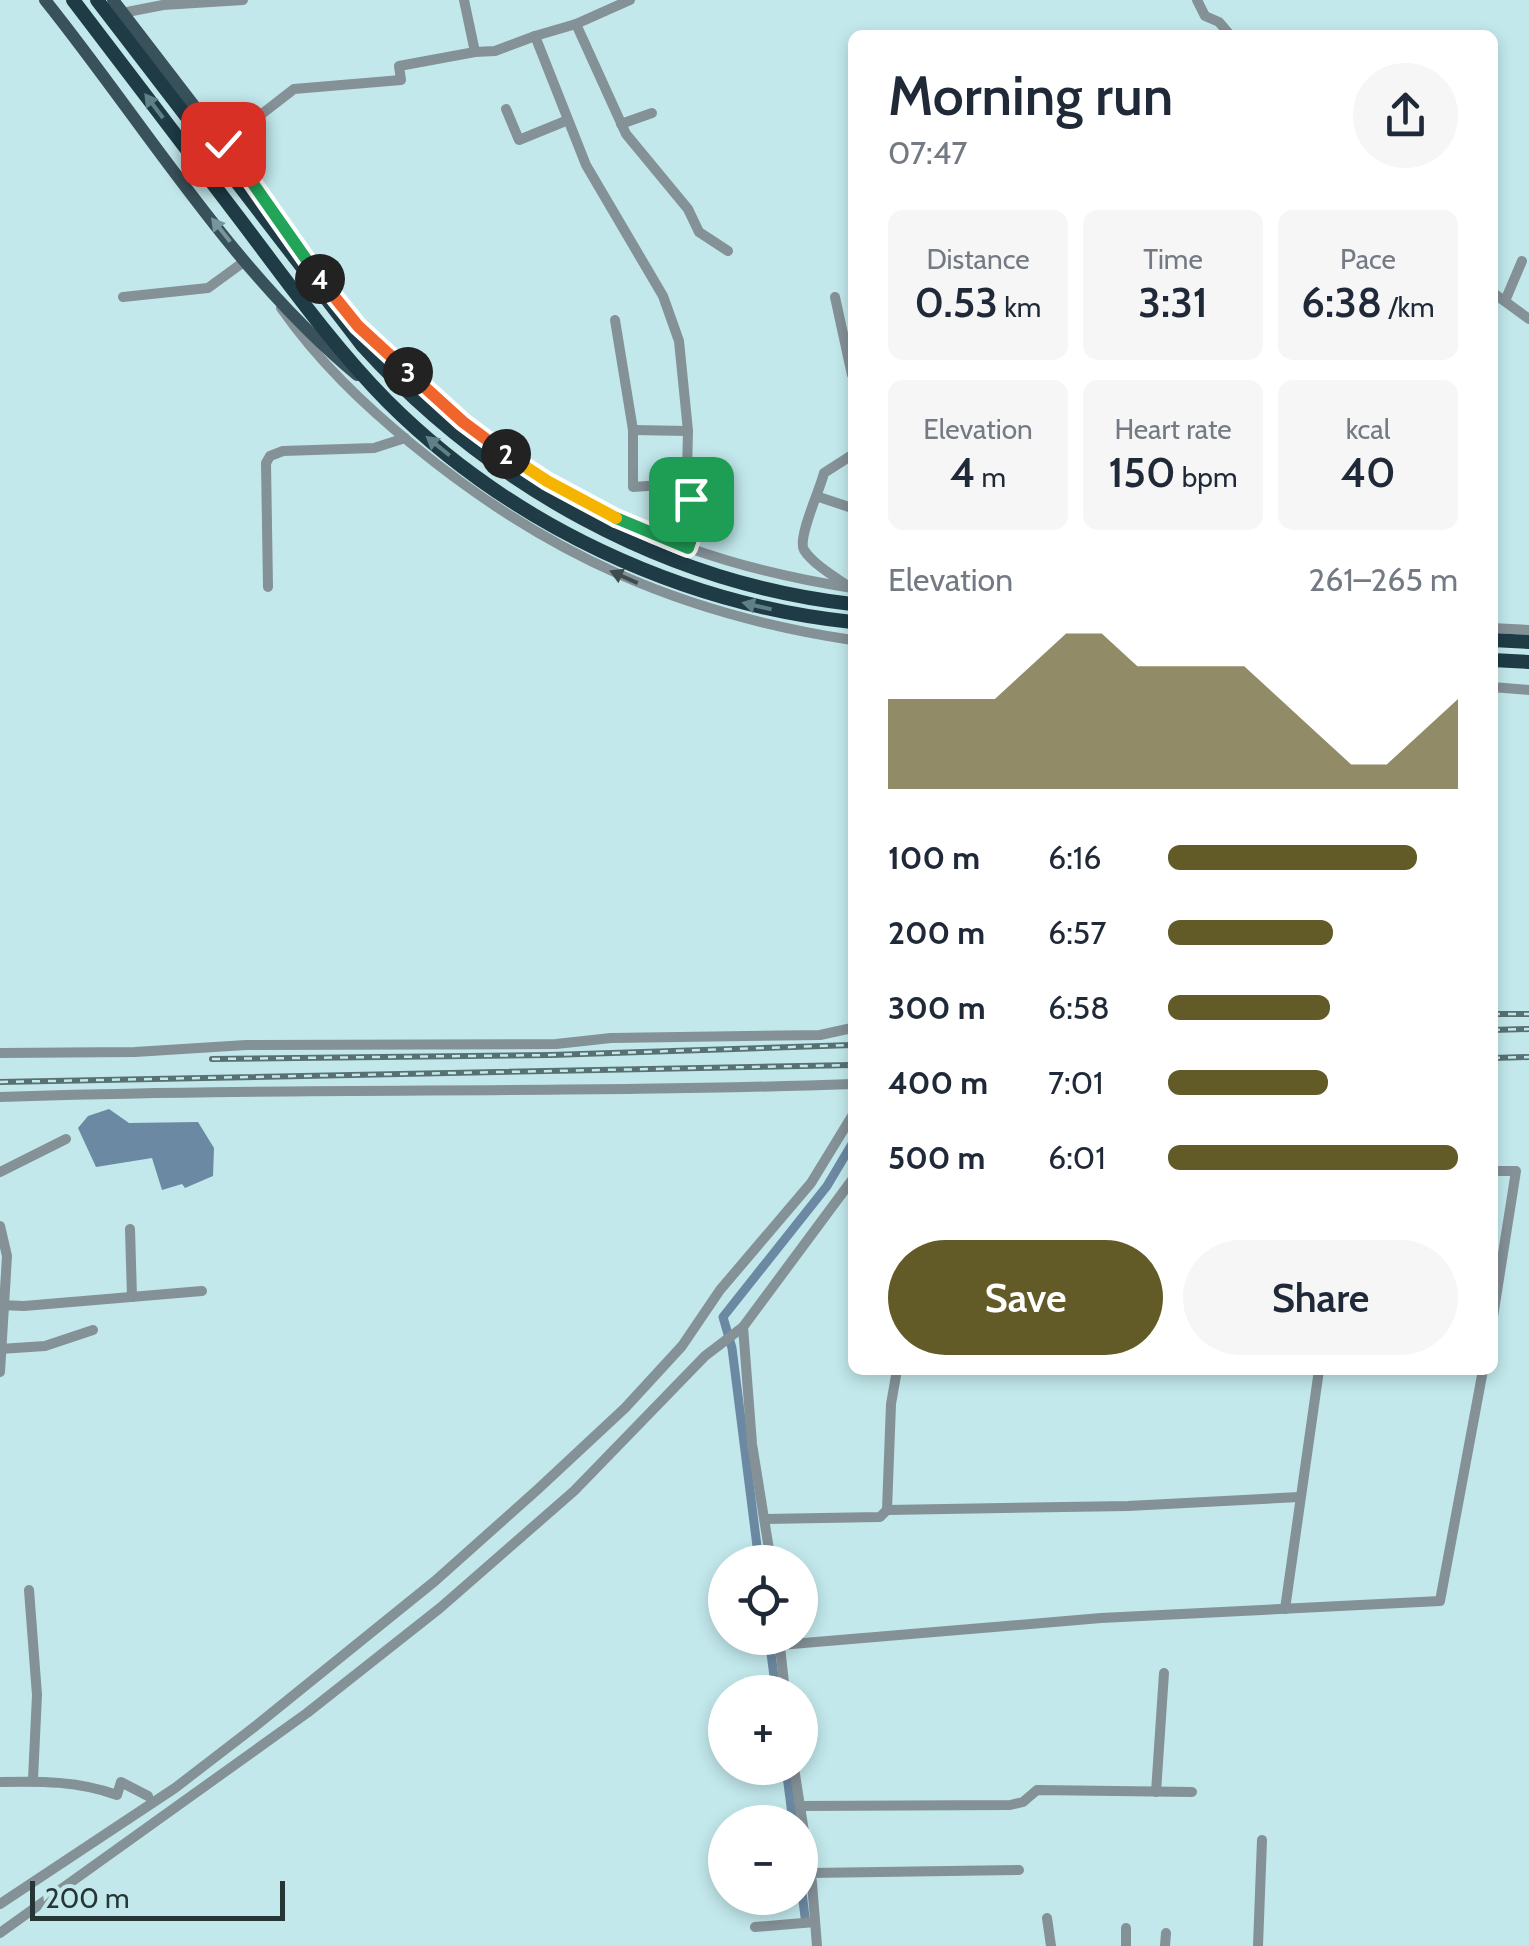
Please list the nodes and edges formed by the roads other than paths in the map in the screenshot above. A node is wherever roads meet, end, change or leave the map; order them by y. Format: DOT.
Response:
graph roads {
  1 [pos="45,0"];
  2 [pos="73,0"];
  3 [pos="98,0"];
  4 [pos="113,0"];
  5 [pos="243,0"];
  6 [pos="464,0"];
  7 [pos="1197,0"];
  8 [pos="622,1"];
  9 [pos="122,13"];
  10 [pos="576,24"];
  11 [pos="1225,30"];
  12 [pos="535,36"];
  13 [pos="475,52"];
  14 [pos="506,109"];
  15 [pos="652,113"];
  16 [pos="568,120"];
  17 [pos="621,124"];
  18 [pos="223,144"];
  19 [pos="728,251"];
  20 [pos="244,260"];
  21 [pos="1522,261"];
  22 [pos="319,278"];
  23 [pos="262,281"];
  24 [pos="123,296"];
  25 [pos="1498,296"];
  26 [pos="835,297"];
  27 [pos="1505,301"];
  28 [pos="1529,319"];
  29 [pos="615,320"];
  30 [pos="362,345"];
  31 [pos="848,357"];
  32 [pos="386,399"];
  33 [pos="634,430"];
  34 [pos="688,432"];
  35 [pos="405,438"];
  36 [pos="848,458"];
  37 [pos="690,483"];
  38 [pos="818,497"];
  39 [pos="848,507"];
  40 [pos="688,548"];
  41 [pos="848,585"];
  42 [pos="848,586"];
  43 [pos="268,587"];
  44 [pos="848,603"];
  45 [pos="848,622"];
  46 [pos="1498,628"];
  47 [pos="1529,630"];
  48 [pos="848,639"];
  49 [pos="1498,640"];
  50 [pos="1529,642"];
  51 [pos="1498,660"];
  52 [pos="1529,662"];
  53 [pos="1498,687"];
  54 [pos="1529,690"];
  55 [pos="848,1029"];
  56 [pos="0,1053"];
  57 [pos="848,1084"];
  58 [pos="0,1096"];
  59 [pos="848,1129"];
  60 [pos="66,1139"];
  61 [pos="1498,1171"];
  62 [pos="0,1172"];
  63 [pos="848,1185"];
  64 [pos="0,1226"];
  65 [pos="130,1229"];
  66 [pos="1498,1286"];
  67 [pos="202,1291"];
  68 [pos="132,1297"];
  69 [pos="2,1305"];
  70 [pos="742,1328"];
  71 [pos="93,1330"];
  72 [pos="0,1349"];
  73 [pos="0,1370"];
  74 [pos="896,1375"];
  75 [pos="1318,1375"];
  76 [pos="1483,1375"];
  77 [pos="1299,1497"];
  78 [pos="887,1510"];
  79 [pos="765,1519"];
  80 [pos="769,1545"];
  81 [pos="29,1590"];
  82 [pos="1285,1609"];
  83 [pos="818,1638"];
  84 [pos="1164,1673"];
  85 [pos="33,1779"];
  86 [pos="0,1782"];
  87 [pos="1156,1792"];
  88 [pos="1192,1792"];
  89 [pos="148,1796"];
  90 [pos="818,1806"];
  91 [pos="1262,1840"];
  92 [pos="1019,1870"];
  93 [pos="818,1873"];
  94 [pos="0,1904"];
  95 [pos="814,1915"];
  96 [pos="1048,1918"];
  97 [pos="815,1922"];
  98 [pos="755,1927"];
  99 [pos="1126,1928"];
  100 [pos="0,1933"];
  101 [pos="1166,1933"];
  102 [pos="817,1946"];
  103 [pos="1050,1946"];
  104 [pos="1126,1946"];
  105 [pos="1165,1946"];
  106 [pos="1258,1946"];
  20 -- 1 [label="main road, one-way"];
  32 -- 2 [label="highway, one-way"];
  3 -- 30 [label="highway"];
  4 -- 9 [label="main road"];
  5 -- 9 [label="street"];
  6 -- 13 [label="street"];
  7 -- 11 [label="street"];
  8 -- 10 [label="street"];
  9 -- 18 [label="main road"];
  10 -- 12 [label="street"];
  10 -- 17 [label="street"];
  12 -- 13 [label="street"];
  12 -- 16 [label="street"];
  13 -- 18 [label="street"];
  14 -- 16 [label="street"];
  15 -- 17 [label="street"];
  16 -- 34 [label="street"];
  17 -- 19 [label="street"];
  18 -- 22 [label="main road"];
  20 -- 23 [label="main road"];
  20 -- 24 [label="street"];
  21 -- 27 [label="street"];
  22 -- 30 [label="main road"];
  22 -- 40 [label="street"];
  23 -- 32 [label="main road"];
  23 -- 35 [label="street"];
  25 -- 27 [label="street"];
  26 -- 31 [label="street"];
  27 -- 28 [label="street"];
  29 -- 33 [label="street"];
  30 -- 44 [label="highway"];
  45 -- 32 [label="highway, one-way"];
  33 -- 34 [label="street"];
  33 -- 37 [label="street"];
  34 -- 37 [label="street"];
  35 -- 43 [label="street"];
  48 -- 35 [label="street, one-way"];
  36 -- 38 [label="street"];
  37 -- 40 [label="street"];
  38 -- 39 [label="street"];
  38 -- 41 [label="street"];
  40 -- 42 [label="street"];
  46 -- 47 [label="street"];
  49 -- 50 [label="highway"];
  51 -- 52 [label="highway"];
  53 -- 54 [label="street"];
  55 -- 56 [label="street"];
  57 -- 58 [label="street"];
  59 -- 94 [label="street"];
  60 -- 62 [label="street"];
  61 -- 66 [label="street"];
  63 -- 70 [label="street"];
  64 -- 69 [label="street"];
  65 -- 68 [label="street"];
  67 -- 68 [label="street"];
  68 -- 69 [label="street"];
  69 -- 72 [label="street"];
  70 -- 79 [label="street"];
  70 -- 100 [label="street"];
  71 -- 72 [label="street"];
  72 -- 73 [label="street"];
  74 -- 78 [label="street"];
  75 -- 77 [label="street"];
  76 -- 82 [label="street"];
  77 -- 78 [label="street"];
  77 -- 82 [label="street"];
  78 -- 79 [label="street"];
  79 -- 80 [label="street"];
  81 -- 85 [label="street"];
  82 -- 83 [label="street"];
  84 -- 87 [label="street"];
  85 -- 86 [label="street"];
  85 -- 89 [label="street"];
  87 -- 88 [label="street"];
  87 -- 90 [label="street"];
  91 -- 106 [label="street"];
  92 -- 93 [label="street"];
  95 -- 97 [label="street"];
  96 -- 103 [label="street"];
  97 -- 98 [label="street"];
  97 -- 102 [label="street"];
  99 -- 104 [label="street"];
  101 -- 105 [label="street"];
}
